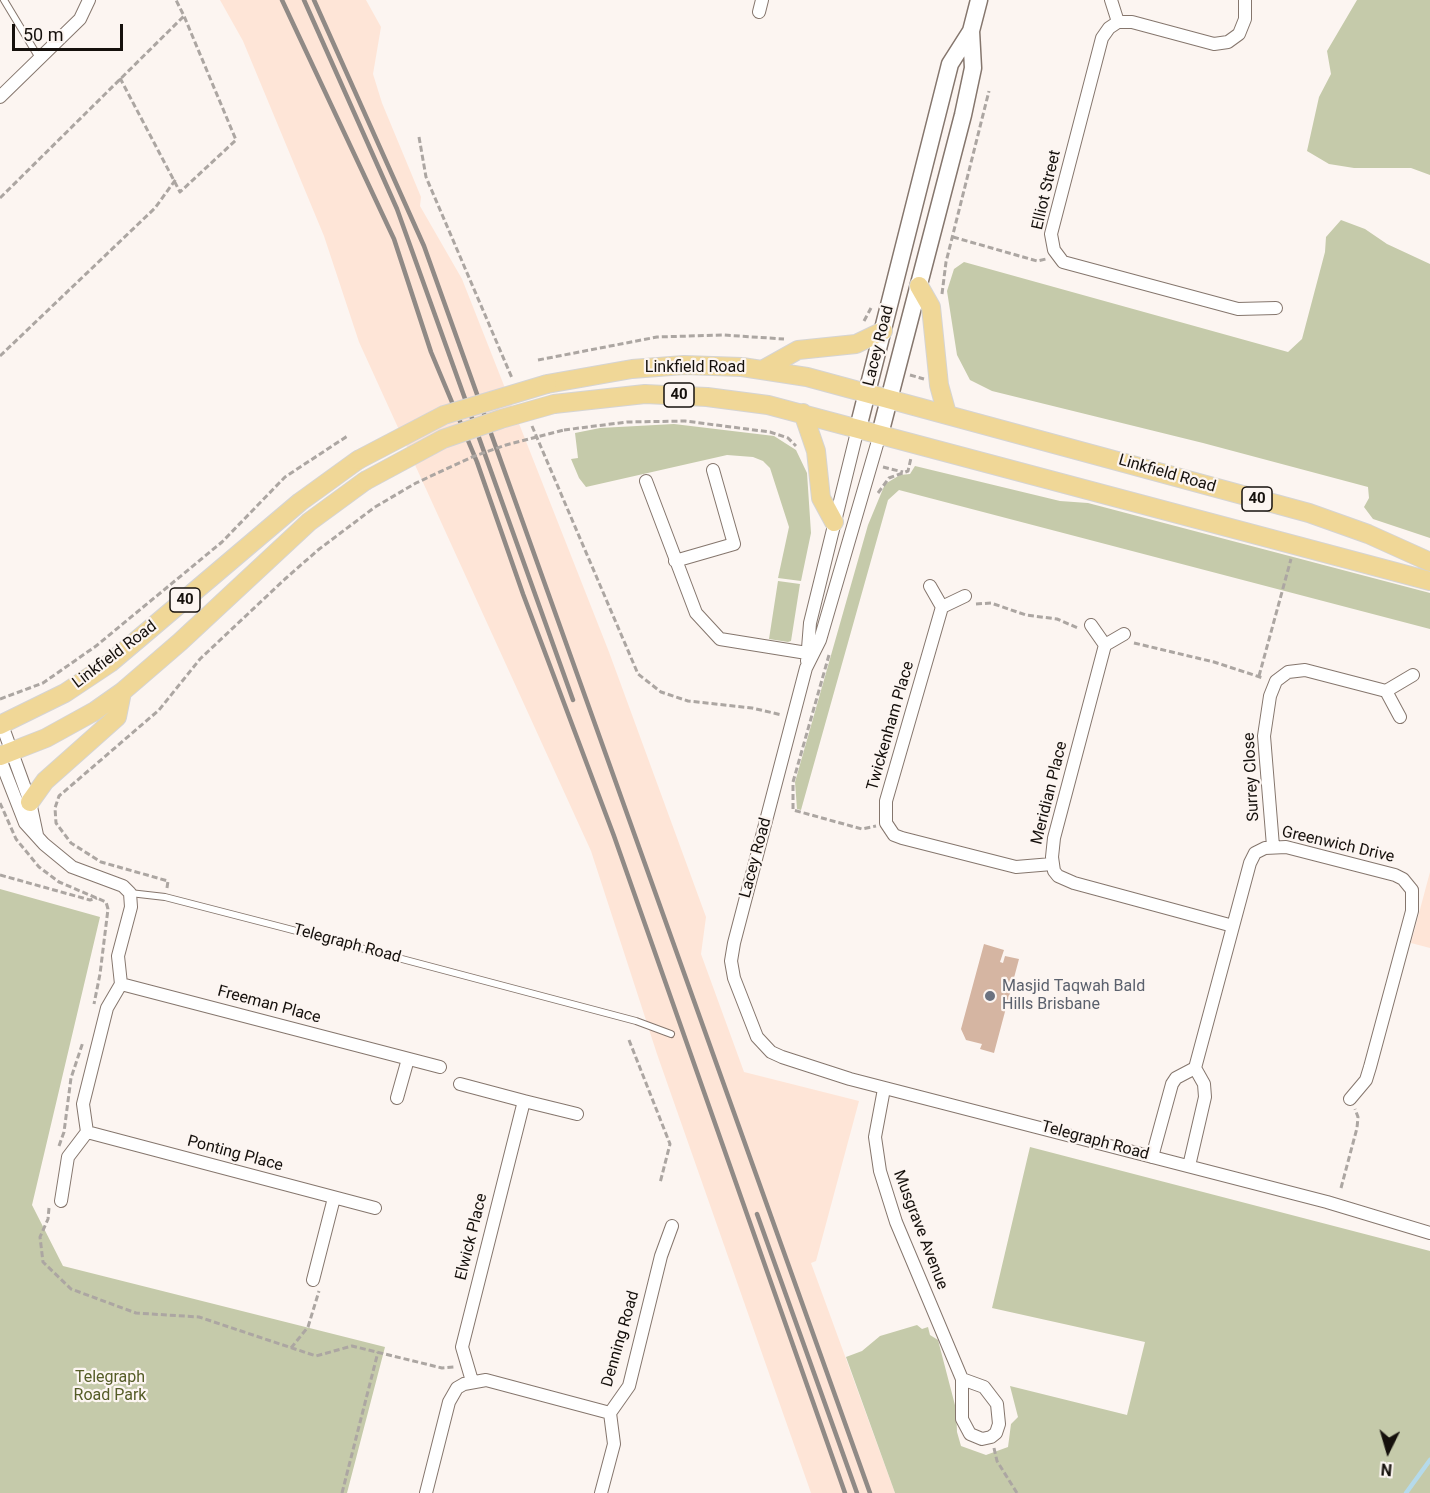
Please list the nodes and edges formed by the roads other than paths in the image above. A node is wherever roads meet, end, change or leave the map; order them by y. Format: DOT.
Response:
graph roads {
  1 [pos="4,0"];
  2 [pos="89,0"];
  3 [pos="979,0"];
  4 [pos="1111,0"];
  5 [pos="1245,0"];
  6 [pos="1118,22"];
  7 [pos="971,31"];
  8 [pos="40,58"];
  9 [pos="0,97"];
  10 [pos="919,286"];
  11 [pos="1276,308"];
  12 [pos="883,331"];
  13 [pos="764,369"];
  14 [pos="867,393"];
  15 [pos="891,399"];
  16 [pos="803,413"];
  17 [pos="947,414"];
  18 [pos="858,428"];
  19 [pos="880,434"];
  20 [pos="713,470"];
  21 [pos="646,481"];
  22 [pos="834,522"];
  23 [pos="675,561"];
  24 [pos="1430,562"];
  25 [pos="1430,581"];
  26 [pos="930,586"];
  27 [pos="965,596"];
  28 [pos="942,607"];
  29 [pos="1091,625"];
  30 [pos="1124,634"];
  31 [pos="1105,645"];
  32 [pos="810,654"];
  33 [pos="1413,675"];
  34 [pos="1386,691"];
  35 [pos="122,692"];
  36 [pos="1400,717"];
  37 [pos="1,725"];
  38 [pos="4,756"];
  39 [pos="30,802"];
  40 [pos="38,835"];
  41 [pos="1273,846"];
  42 [pos="1052,864"];
  43 [pos="130,894"];
  44 [pos="1233,926"];
  45 [pos="121,984"];
  46 [pos="671,1034"];
  47 [pos="763,1044"];
  48 [pos="408,1059"];
  49 [pos="440,1066"];
  50 [pos="1195,1068"];
  51 [pos="460,1084"];
  52 [pos="884,1089"];
  53 [pos="397,1098"];
  54 [pos="1350,1099"];
  55 [pos="524,1101"];
  56 [pos="577,1114"];
  57 [pos="87,1132"];
  58 [pos="1152,1156"];
  59 [pos="1189,1166"];
  60 [pos="334,1198"];
  61 [pos="56,1201"];
  62 [pos="375,1208"];
  63 [pos="672,1226"];
  64 [pos="1430,1233"];
  65 [pos="313,1280"];
  66 [pos="962,1379"];
  67 [pos="472,1381"];
  68 [pos="610,1413"];
  69 [pos="426,1493"];
  70 [pos="601,1493"];
  1 -- 8 [label="lane"];
  2 -- 8 [label="street"];
  3 -- 7 [label="street, Lacey Road"];
  4 -- 6 [label="street"];
  5 -- 6 [label="street"];
  6 -- 11 [label="street, Elliot Street"];
  7 -- 10 [label="street, Lacey Road"];
  7 -- 12 [label="street, Lacey Road"];
  8 -- 9 [label="street"];
  10 -- 15 [label="street, Lacey Road"];
  10 -- 17 [label="main road"];
  12 -- 13 [label="main road"];
  12 -- 14 [label="street, Lacey Road"];
  13 -- 14 [label="main road, Linkfield Road / 40"];
  13 -- 37 [label="main road, Linkfield Road / 40, bridge"];
  14 -- 15 [label="main road, Linkfield Road / 40"];
  14 -- 18 [label="street, Lacey Road"];
  15 -- 17 [label="main road, Linkfield Road / 40"];
  15 -- 19 [label="street, Lacey Road"];
  16 -- 18 [label="main road, Linkfield Road / 40"];
  16 -- 22 [label="main road"];
  16 -- 35 [label="main road, Linkfield Road / 40, bridge"];
  17 -- 24 [label="main road, Linkfield Road / 40"];
  18 -- 19 [label="main road, Linkfield Road / 40"];
  18 -- 22 [label="street, Lacey Road"];
  19 -- 25 [label="main road, Linkfield Road / 40"];
  19 -- 32 [label="street, Lacey Road"];
  20 -- 23 [label="street"];
  21 -- 23 [label="street"];
  22 -- 32 [label="street, Lacey Road"];
  23 -- 32 [label="street"];
  26 -- 28 [label="street"];
  27 -- 28 [label="street"];
  28 -- 42 [label="street, Twickenham Place"];
  29 -- 31 [label="street"];
  30 -- 31 [label="street"];
  31 -- 42 [label="street, Meridian Place"];
  32 -- 47 [label="street, Lacey Road"];
  33 -- 34 [label="street"];
  34 -- 36 [label="street"];
  34 -- 41 [label="street, Surrey Close"];
  35 -- 38 [label="main road, Linkfield Road / 40"];
  35 -- 39 [label="main road"];
  37 -- 38 [label="street, Telegraph Road"];
  38 -- 39 [label="street, Telegraph Road"];
  38 -- 40 [label="street, Telegraph Road"];
  39 -- 40 [label="street, Telegraph Road"];
  40 -- 43 [label="street, Telegraph Road"];
  41 -- 44 [label="street, Greenwich Drive"];
  41 -- 54 [label="street, Greenwich Drive"];
  42 -- 44 [label="street, Meridian Place"];
  43 -- 45 [label="street"];
  43 -- 46 [label="lane, Telegraph Road"];
  44 -- 50 [label="street, Greenwich Drive"];
  45 -- 48 [label="street, Freeman Place"];
  45 -- 57 [label="street"];
  47 -- 52 [label="street, Telegraph Road"];
  48 -- 49 [label="street, Freeman Place"];
  48 -- 53 [label="street"];
  50 -- 58 [label="street"];
  50 -- 59 [label="street"];
  51 -- 55 [label="street"];
  52 -- 58 [label="street, Telegraph Road"];
  52 -- 66 [label="street, Musgrave Avenue"];
  55 -- 56 [label="street"];
  55 -- 67 [label="street, Elwick Place"];
  57 -- 60 [label="street, Ponting Place"];
  57 -- 61 [label="street"];
  58 -- 59 [label="street, Telegraph Road"];
  59 -- 64 [label="street, Telegraph Road"];
  60 -- 62 [label="street, Ponting Place"];
  60 -- 65 [label="street"];
  63 -- 68 [label="street, Denning Road"];
  66 -- 66 [label="street, Musgrave Avenue"];
  67 -- 68 [label="street"];
  67 -- 69 [label="street"];
  68 -- 70 [label="street, Denning Road"];
}
